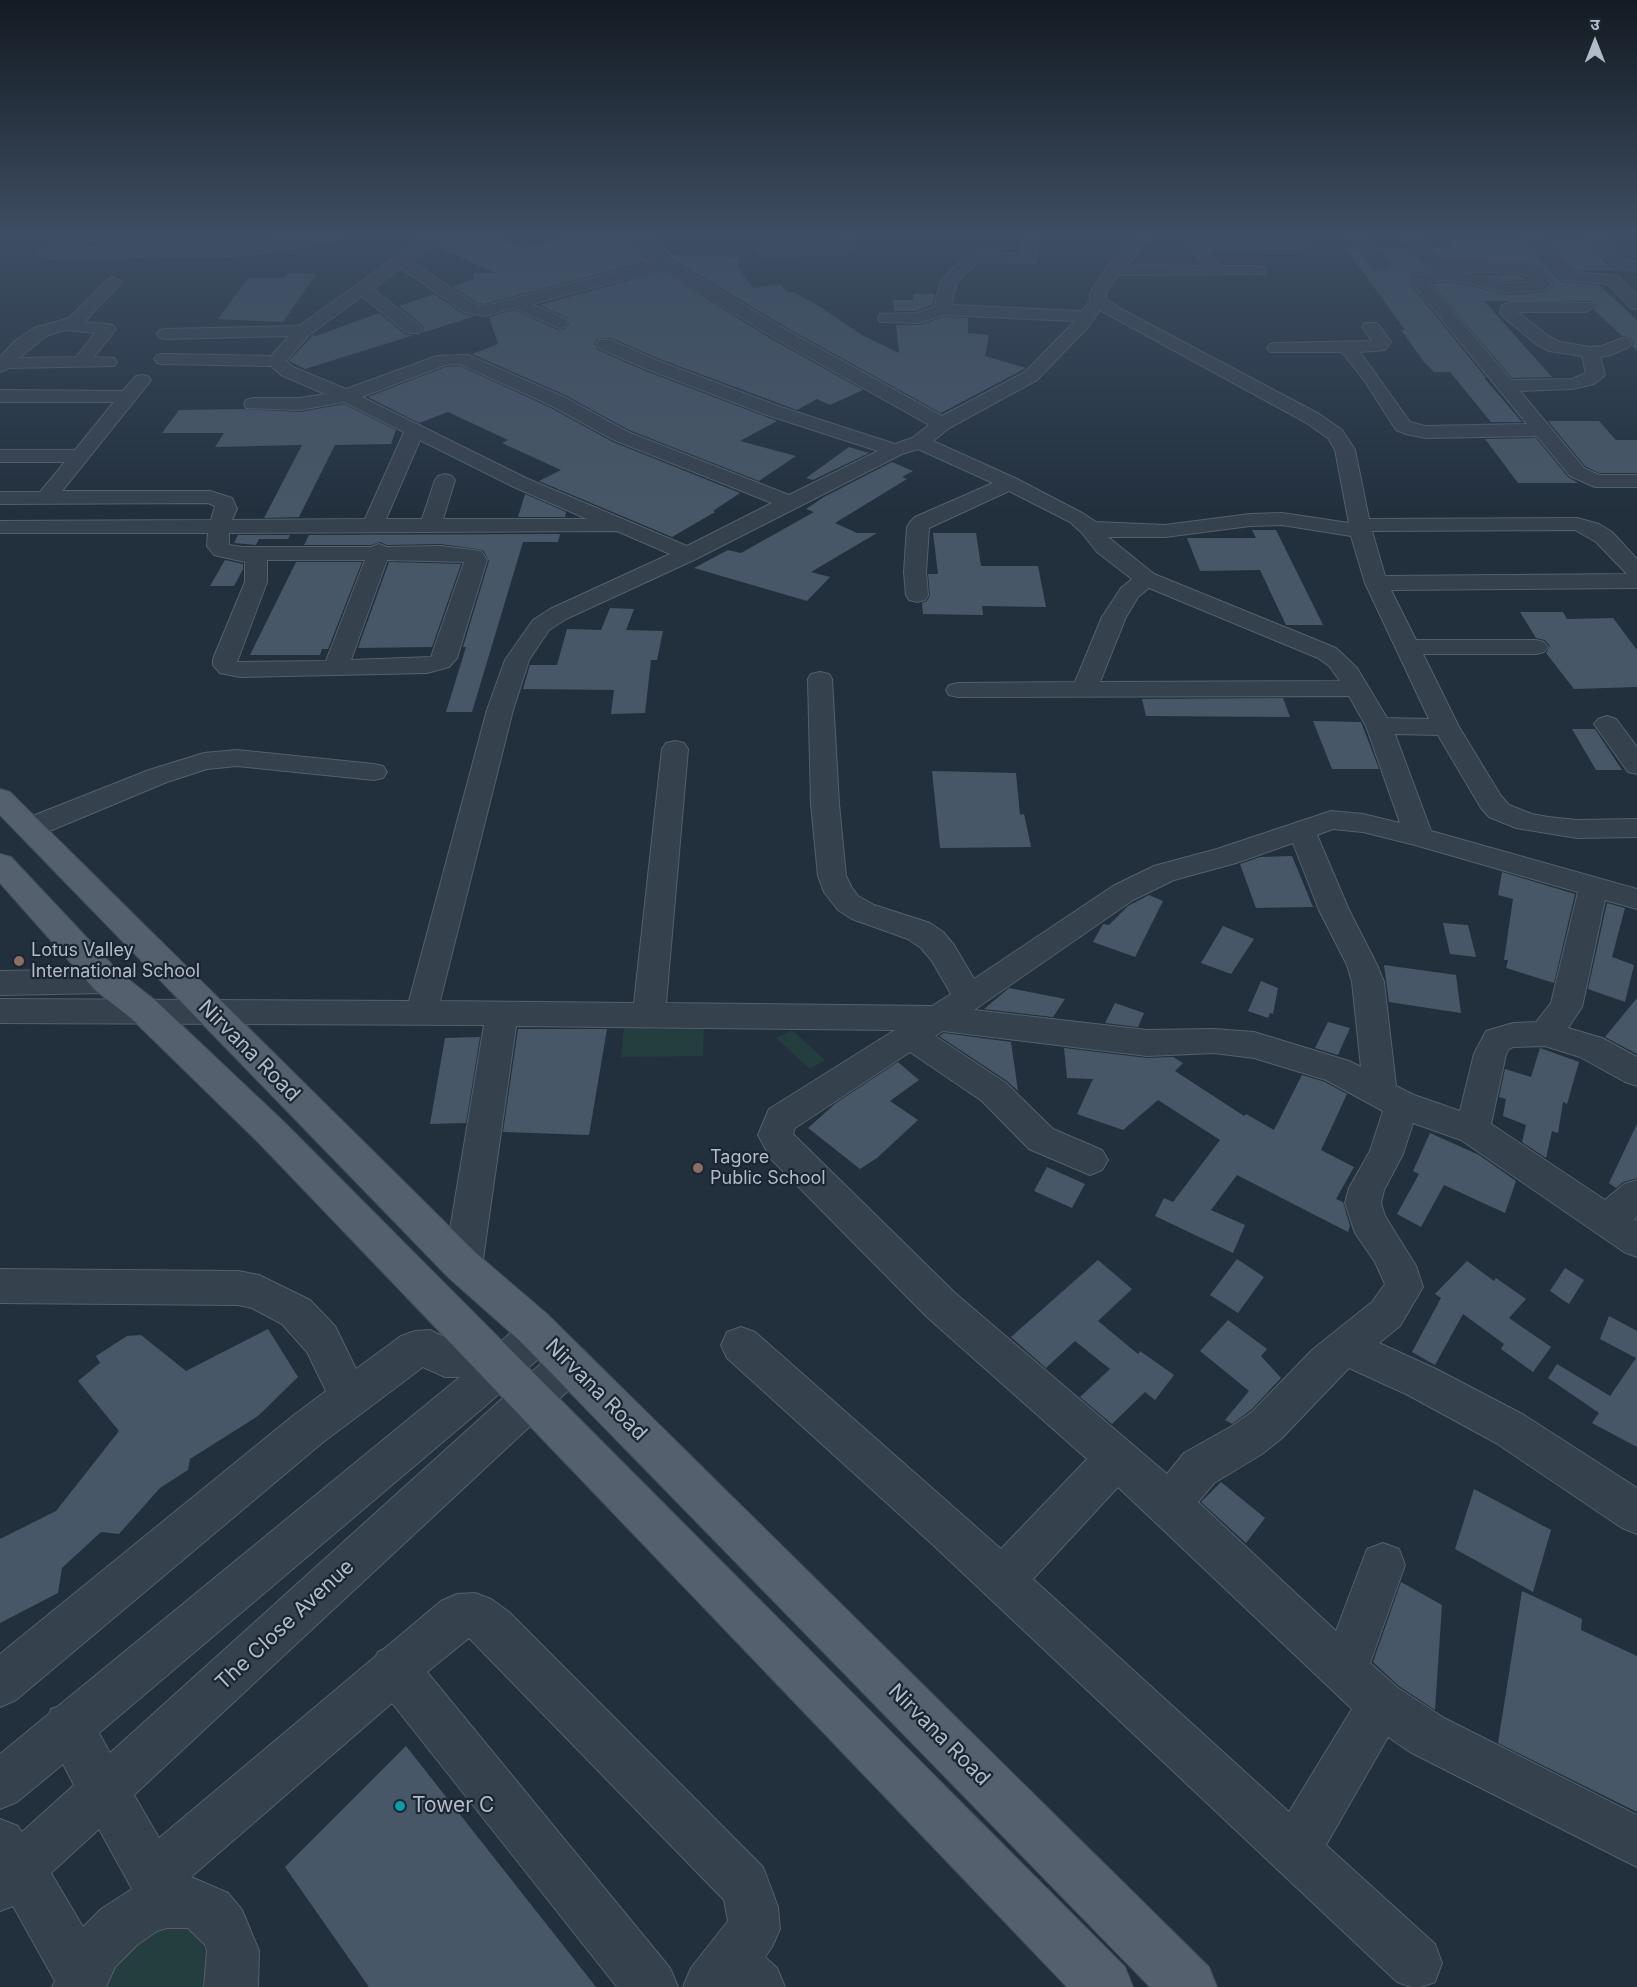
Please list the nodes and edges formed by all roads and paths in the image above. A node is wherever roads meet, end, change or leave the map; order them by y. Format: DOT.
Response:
graph roads {
  1 [pos="64,327"];
  2 [pos="77,327"];
  3 [pos="309,327"];
  4 [pos="410,327"];
  5 [pos="768,327"];
  6 [pos="1077,327"];
  7 [pos="1141,327"];
  8 [pos="1371,327"];
  9 [pos="1458,327"];
  10 [pos="1526,327"];
  11 [pos="413,329"];
  12 [pos="303,331"];
  13 [pos="166,334"];
  14 [pos="1623,343"];
  15 [pos="605,344"];
  16 [pos="1276,348"];
  17 [pos="1347,348"];
  18 [pos="1590,352"];
  19 [pos="163,359"];
  20 [pos="276,361"];
  21 [pos="81,362"];
  22 [pos="108,362"];
  23 [pos="2,365"];
  24 [pos="142,380"];
  25 [pos="1507,386"];
  26 [pos="0,396"];
  27 [pos="346,396"];
  28 [pos="128,397"];
  29 [pos="253,405"];
  30 [pos="89,417"];
  31 [pos="111,417"];
  32 [pos="942,424"];
  33 [pos="1543,430"];
  34 [pos="414,432"];
  35 [pos="919,441"];
  36 [pos="895,450"];
  37 [pos="0,456"];
  38 [pos="79,456"];
  39 [pos="445,480"];
  40 [pos="1637,481"];
  41 [pos="1010,483"];
  42 [pos="0,498"];
  43 [pos="46,498"];
  44 [pos="790,503"];
  45 [pos="373,525"];
  46 [pos="431,525"];
  47 [pos="616,525"];
  48 [pos="219,526"];
  49 [pos="0,527"];
  50 [pos="1090,528"];
  51 [pos="1360,528"];
  52 [pos="379,551"];
  53 [pos="242,554"];
  54 [pos="688,554"];
  55 [pos="1637,572"];
  56 [pos="1146,579"];
  57 [pos="1637,581"];
  58 [pos="1376,583"];
  59 [pos="917,595"];
  60 [pos="1536,646"];
  61 [pos="1408,647"];
  62 [pos="336,668"];
  63 [pos="820,679"];
  64 [pos="1357,688"];
  65 [pos="1085,689"];
  66 [pos="957,690"];
  67 [pos="1607,724"];
  68 [pos="1379,726"];
  69 [pos="1446,728"];
  70 [pos="675,749"];
  71 [pos="1637,766"];
  72 [pos="374,772"];
  73 [pos="0,798"];
  74 [pos="30,828"];
  75 [pos="1637,828"];
  76 [pos="1302,831"];
  77 [pos="1419,837"];
  78 [pos="4,874"];
  79 [pos="1594,886"];
  80 [pos="1637,899"];
  81 [pos="107,981"];
  82 [pos="1,989"];
  83 [pos="969,998"];
  84 [pos="144,1010"];
  85 [pos="211,1012"];
  86 [pos="421,1014"];
  87 [pos="502,1015"];
  88 [pos="649,1016"];
  89 [pos="923,1027"];
  90 [pos="1545,1034"];
  91 [pos="1637,1072"];
  92 [pos="1391,1099"];
  93 [pos="1473,1130"];
  94 [pos="1090,1160"];
  95 [pos="1637,1195"];
  96 [pos="1607,1219"];
  97 [pos="1637,1241"];
  98 [pos="463,1266"];
  99 [pos="0,1286"];
  100 [pos="741,1346"];
  101 [pos="1345,1347"];
  102 [pos="554,1348"];
  103 [pos="489,1356"];
  104 [pos="350,1398"];
  105 [pos="531,1399"];
  106 [pos="1116,1458"];
  107 [pos="1169,1504"];
  108 [pos="1637,1513"];
  109 [pos="1383,1565"];
  110 [pos="1002,1580"];
  111 [pos="394,1668"];
  112 [pos="1345,1670"];
  113 [pos="0,1684"];
  114 [pos="1381,1705"];
  115 [pos="68,1726"];
  116 [pos="0,1785"];
  117 [pos="104,1792"];
  118 [pos="1637,1842"];
  119 [pos="1294,1851"];
  120 [pos="6,1867"];
  121 [pos="160,1888"];
  122 [pos="1416,1963"];
  123 [pos="733,1978"];
  124 [pos="80,1982"];
  125 [pos="231,1987"];
  126 [pos="651,1987"];
  127 [pos="1105,1987"];
  128 [pos="1189,1987"];
  1 -- 23 [label="street"];
  2 -- 21 [label="street"];
  3 -- 12 [label="street"];
  4 -- 11 [label="street"];
  5 -- 32 [label="street"];
  6 -- 32 [label="street"];
  7 -- 51 [label="street"];
  8 -- 17 [label="street"];
  9 -- 25 [label="street"];
  10 -- 18 [label="street"];
  12 -- 13 [label="street"];
  12 -- 20 [label="street"];
  14 -- 18 [label="street"];
  15 -- 36 [label="street"];
  16 -- 17 [label="street"];
  17 -- 33 [label="street"];
  18 -- 25 [label="street"];
  19 -- 20 [label="street"];
  20 -- 27 [label="street"];
  21 -- 22 [label="street"];
  21 -- 23 [label="street"];
  24 -- 28 [label="street"];
  25 -- 33 [label="street"];
  26 -- 28 [label="street"];
  27 -- 29 [label="street"];
  27 -- 34 [label="street"];
  27 -- 44 [label="street"];
  28 -- 31 [label="street"];
  30 -- 31 [label="street"];
  31 -- 38 [label="street"];
  32 -- 35 [label="street"];
  33 -- 40 [label="street"];
  34 -- 45 [label="street"];
  34 -- 47 [label="street"];
  35 -- 36 [label="street"];
  35 -- 41 [label="street"];
  36 -- 44 [label="street"];
  37 -- 38 [label="street"];
  38 -- 43 [label="street"];
  39 -- 46 [label="street"];
  41 -- 50 [label="street"];
  41 -- 59 [label="street"];
  42 -- 43 [label="street"];
  43 -- 48 [label="street"];
  44 -- 54 [label="street"];
  45 -- 46 [label="street"];
  45 -- 48 [label="street"];
  46 -- 47 [label="street"];
  47 -- 54 [label="street"];
  48 -- 49 [label="street"];
  48 -- 53 [label="street"];
  50 -- 51 [label="street"];
  50 -- 56 [label="street"];
  51 -- 55 [label="street"];
  51 -- 58 [label="street"];
  52 -- 53 [label="street"];
  52 -- 62 [label="street"];
  52 -- 62 [label="street"];
  53 -- 62 [label="street"];
  54 -- 86 [label="street"];
  56 -- 64 [label="street"];
  56 -- 65 [label="street"];
  57 -- 58 [label="street"];
  58 -- 61 [label="street"];
  60 -- 61 [label="street"];
  61 -- 69 [label="street"];
  63 -- 83 [label="street"];
  64 -- 65 [label="street"];
  64 -- 68 [label="street"];
  65 -- 66 [label="street"];
  67 -- 71 [label="street"];
  68 -- 69 [label="street"];
  68 -- 77 [label="street"];
  69 -- 75 [label="street"];
  70 -- 88 [label="street"];
  72 -- 74 [label="street"];
  73 -- 74 [label="main road, Nirvana Road"];
  74 -- 85 [label="main road, Nirvana Road"];
  76 -- 77 [label="street"];
  76 -- 83 [label="street"];
  76 -- 92 [label="street"];
  77 -- 79 [label="street"];
  78 -- 81 [label="main road"];
  79 -- 80 [label="street"];
  79 -- 90 [label="street"];
  81 -- 82 [label="street"];
  81 -- 84 [label="main road"];
  82 -- 84 [label="street"];
  83 -- 89 [label="street"];
  84 -- 85 [label="street"];
  84 -- 103 [label="main road"];
  85 -- 86 [label="street"];
  85 -- 98 [label="main road, Nirvana Road"];
  86 -- 87 [label="street"];
  87 -- 88 [label="street"];
  87 -- 98 [label="street"];
  88 -- 89 [label="street"];
  89 -- 92 [label="street"];
  89 -- 94 [label="street"];
  89 -- 106 [label="street"];
  90 -- 91 [label="street"];
  90 -- 93 [label="street"];
  92 -- 93 [label="street"];
  92 -- 101 [label="street"];
  93 -- 96 [label="street"];
  95 -- 96 [label="street"];
  96 -- 97 [label="street"];
  98 -- 102 [label="main road, Nirvana Road"];
  99 -- 104 [label="street"];
  100 -- 110 [label="street"];
  101 -- 107 [label="street"];
  101 -- 108 [label="street"];
  102 -- 103 [label="street"];
  102 -- 105 [label="street, The Close Avenue"];
  102 -- 128 [label="main road, Nirvana Road"];
  103 -- 104 [label="street"];
  103 -- 105 [label="main road"];
  103 -- 115 [label="street"];
  104 -- 113 [label="street"];
  105 -- 117 [label="street, The Close Avenue"];
  105 -- 127 [label="main road"];
  106 -- 107 [label="street"];
  106 -- 110 [label="street"];
  107 -- 112 [label="street"];
  109 -- 112 [label="street"];
  110 -- 119 [label="street"];
  111 -- 121 [label="street"];
  111 -- 123 [label="street"];
  111 -- 126 [label="street"];
  112 -- 114 [label="street"];
  114 -- 118 [label="street"];
  114 -- 119 [label="street"];
  115 -- 116 [label="street"];
  115 -- 117 [label="street"];
  117 -- 120 [label="street, The Close Avenue"];
  117 -- 121 [label="street"];
  119 -- 122 [label="street"];
  120 -- 124 [label="street"];
  121 -- 124 [label="street"];
  121 -- 125 [label="street"];
}
